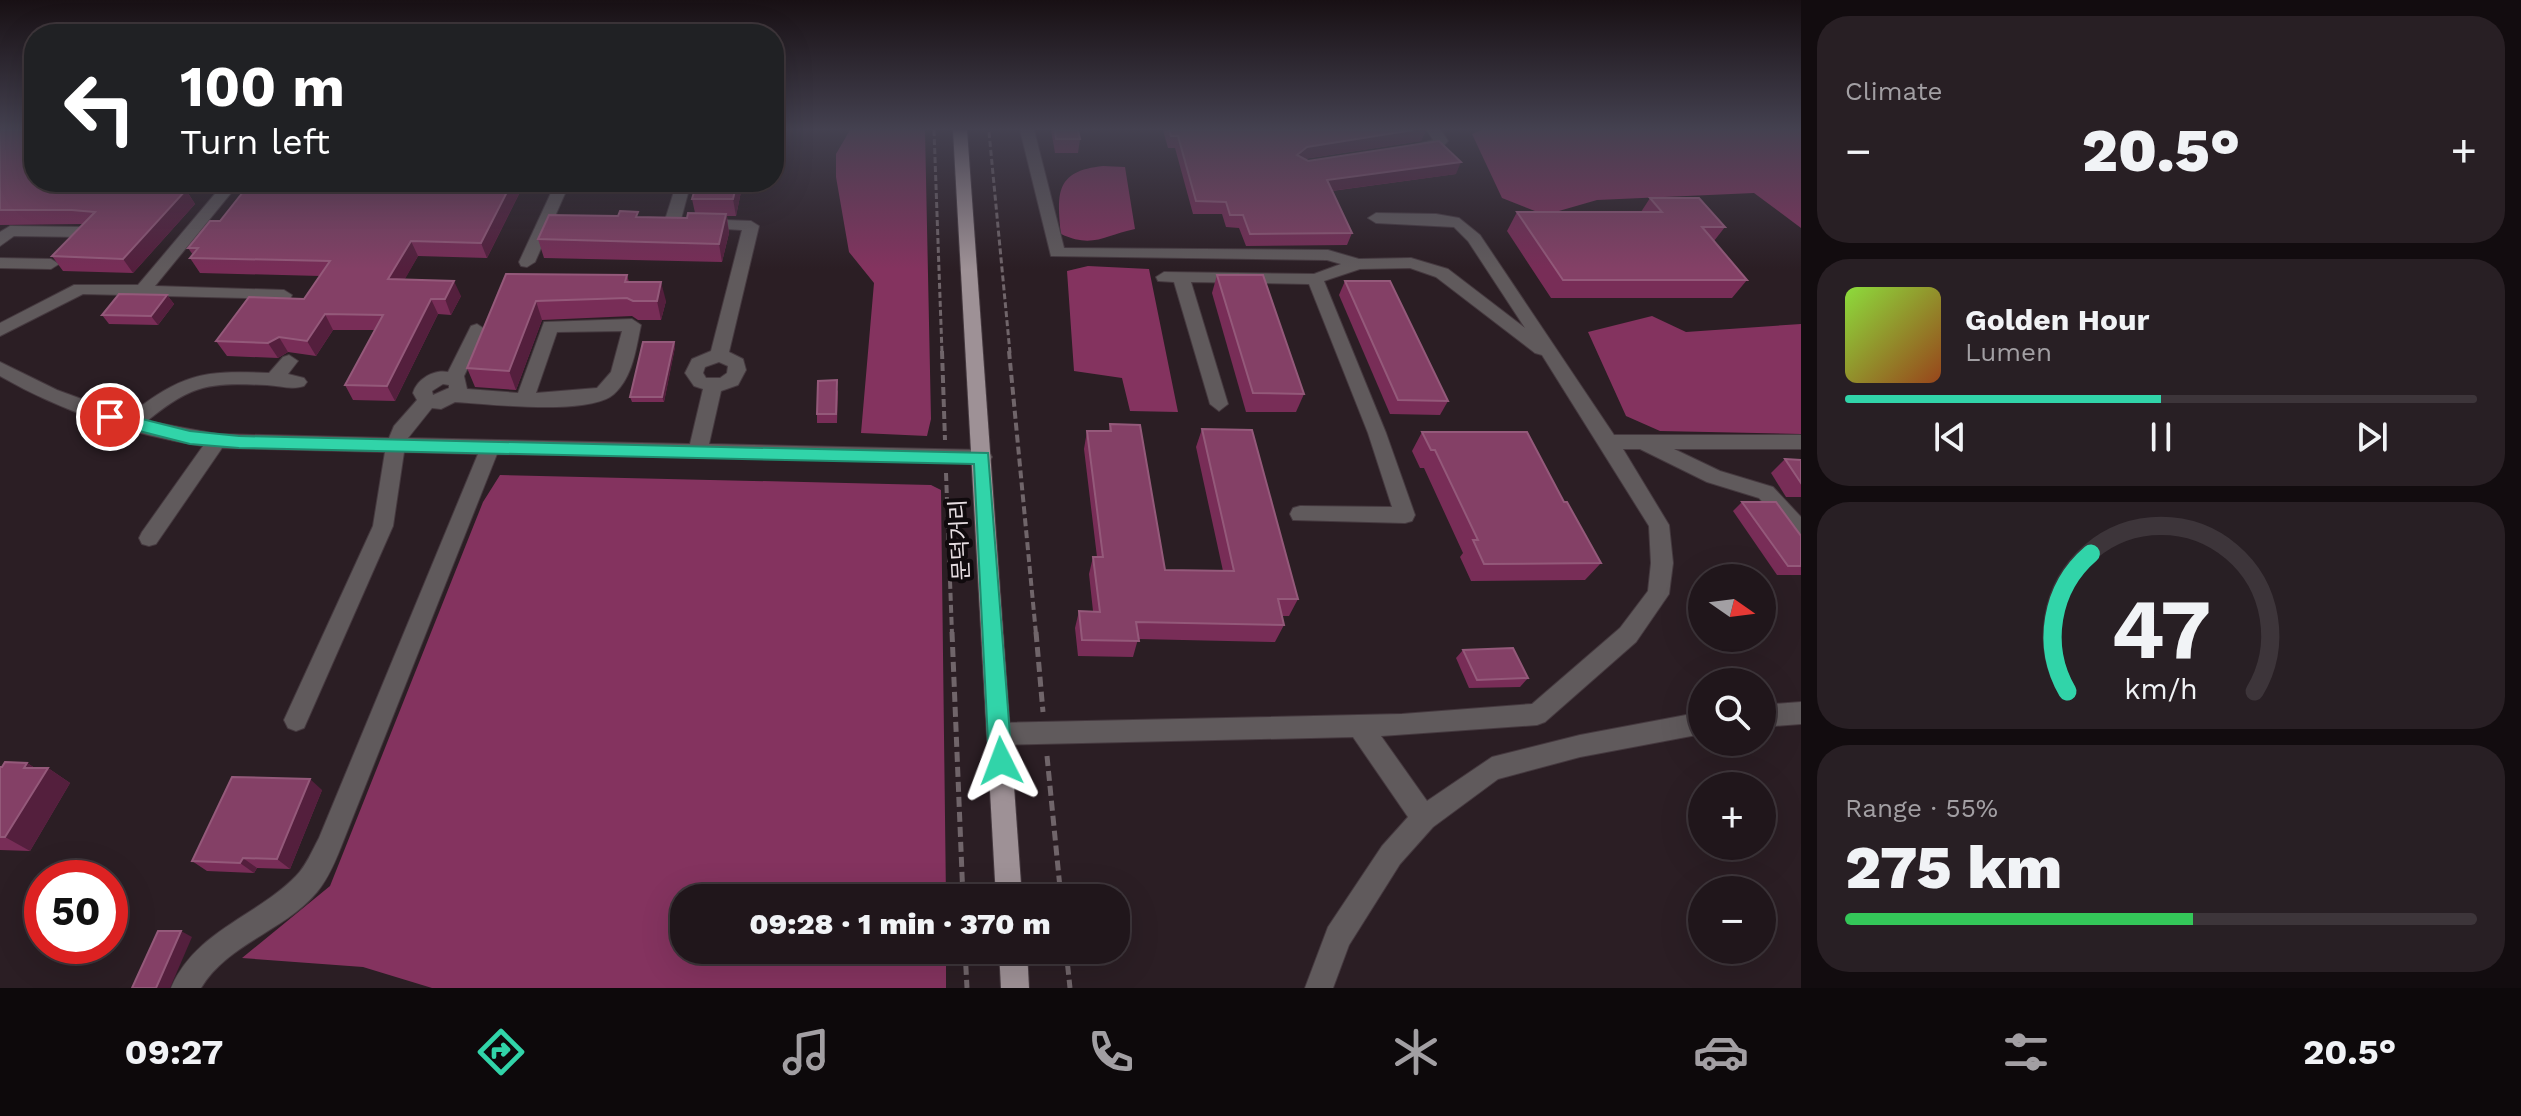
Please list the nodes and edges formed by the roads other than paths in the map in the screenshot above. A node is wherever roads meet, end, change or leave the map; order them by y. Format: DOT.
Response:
graph roads {
  1 [pos="963,176"];
  2 [pos="1038,176"];
  3 [pos="225,192"];
  4 [pos="561,192"];
  5 [pos="679,192"];
  6 [pos="1376,218"];
  7 [pos="83,232"];
  8 [pos="0,241"];
  9 [pos="1255,255"];
  10 [pos="527,262"];
  11 [pos="0,263"];
  12 [pos="51,264"];
  13 [pos="1358,264"];
  14 [pos="1263,279"];
  15 [pos="1315,279"];
  16 [pos="144,289"];
  17 [pos="284,295"];
  18 [pos="0,330"];
  19 [pos="477,330"];
  20 [pos="719,355"];
  21 [pos="289,361"];
  22 [pos="1557,362"];
  23 [pos="0,368"];
  24 [pos="274,379"];
  25 [pos="298,382"];
  26 [pos="713,386"];
  27 [pos="454,387"];
  28 [pos="525,398"];
  29 [pos="1219,404"];
  30 [pos="131,424"];
  31 [pos="217,441"];
  32 [pos="1641,441"];
  33 [pos="1609,442"];
  34 [pos="1801,442"];
  35 [pos="395,447"];
  36 [pos="490,448"];
  37 [pos="698,452"];
  38 [pos="982,457"];
  39 [pos="1300,514"];
  40 [pos="1801,531"];
  41 [pos="149,538"];
  42 [pos="1801,713"];
  43 [pos="1776,715"];
  44 [pos="296,720"];
  45 [pos="1359,726"];
  46 [pos="1688,726"];
  47 [pos="999,734"];
  48 [pos="1424,818"];
  49 [pos="1008,884"];
  50 [pos="1014,964"];
  51 [pos="185,988"];
  52 [pos="1015,988"];
  53 [pos="1319,988"];
  1 -- 38 [label="main road, 문덕거리"];
  2 -- 9 [label="street"];
  3 -- 16 [label="street"];
  4 -- 10 [label="street"];
  5 -- 20 [label="street"];
  6 -- 22 [label="street"];
  7 -- 8 [label="street"];
  9 -- 13 [label="street"];
  9 -- 14 [label="street"];
  11 -- 12 [label="street"];
  13 -- 15 [label="street"];
  13 -- 22 [label="street"];
  14 -- 15 [label="street"];
  14 -- 29 [label="street"];
  15 -- 39 [label="street"];
  16 -- 17 [label="street"];
  16 -- 18 [label="street"];
  19 -- 27 [label="street"];
  20 -- 26 [label="street"];
  20 -- 26 [label="street"];
  21 -- 24 [label="street"];
  22 -- 33 [label="street"];
  23 -- 30 [label="street"];
  24 -- 25 [label="street"];
  24 -- 30 [label="street"];
  26 -- 37 [label="street"];
  27 -- 28 [label="street"];
  27 -- 35 [label="street"];
  28 -- 28 [label="street"];
  30 -- 31 [label="street"];
  31 -- 35 [label="street"];
  31 -- 41 [label="street"];
  32 -- 33 [label="street"];
  32 -- 34 [label="street"];
  32 -- 40 [label="street"];
  33 -- 45 [label="street"];
  35 -- 36 [label="street"];
  35 -- 44 [label="street"];
  36 -- 37 [label="street"];
  36 -- 51 [label="street"];
  37 -- 38 [label="street"];
  38 -- 47 [label="main road, 문덕거리"];
  42 -- 43 [label="street"];
  45 -- 47 [label="street"];
  45 -- 48 [label="street"];
  46 -- 48 [label="street"];
  47 -- 49 [label="main road, 문덕거리"];
  48 -- 53 [label="street"];
  50 -- 52 [label="main road"];
}
